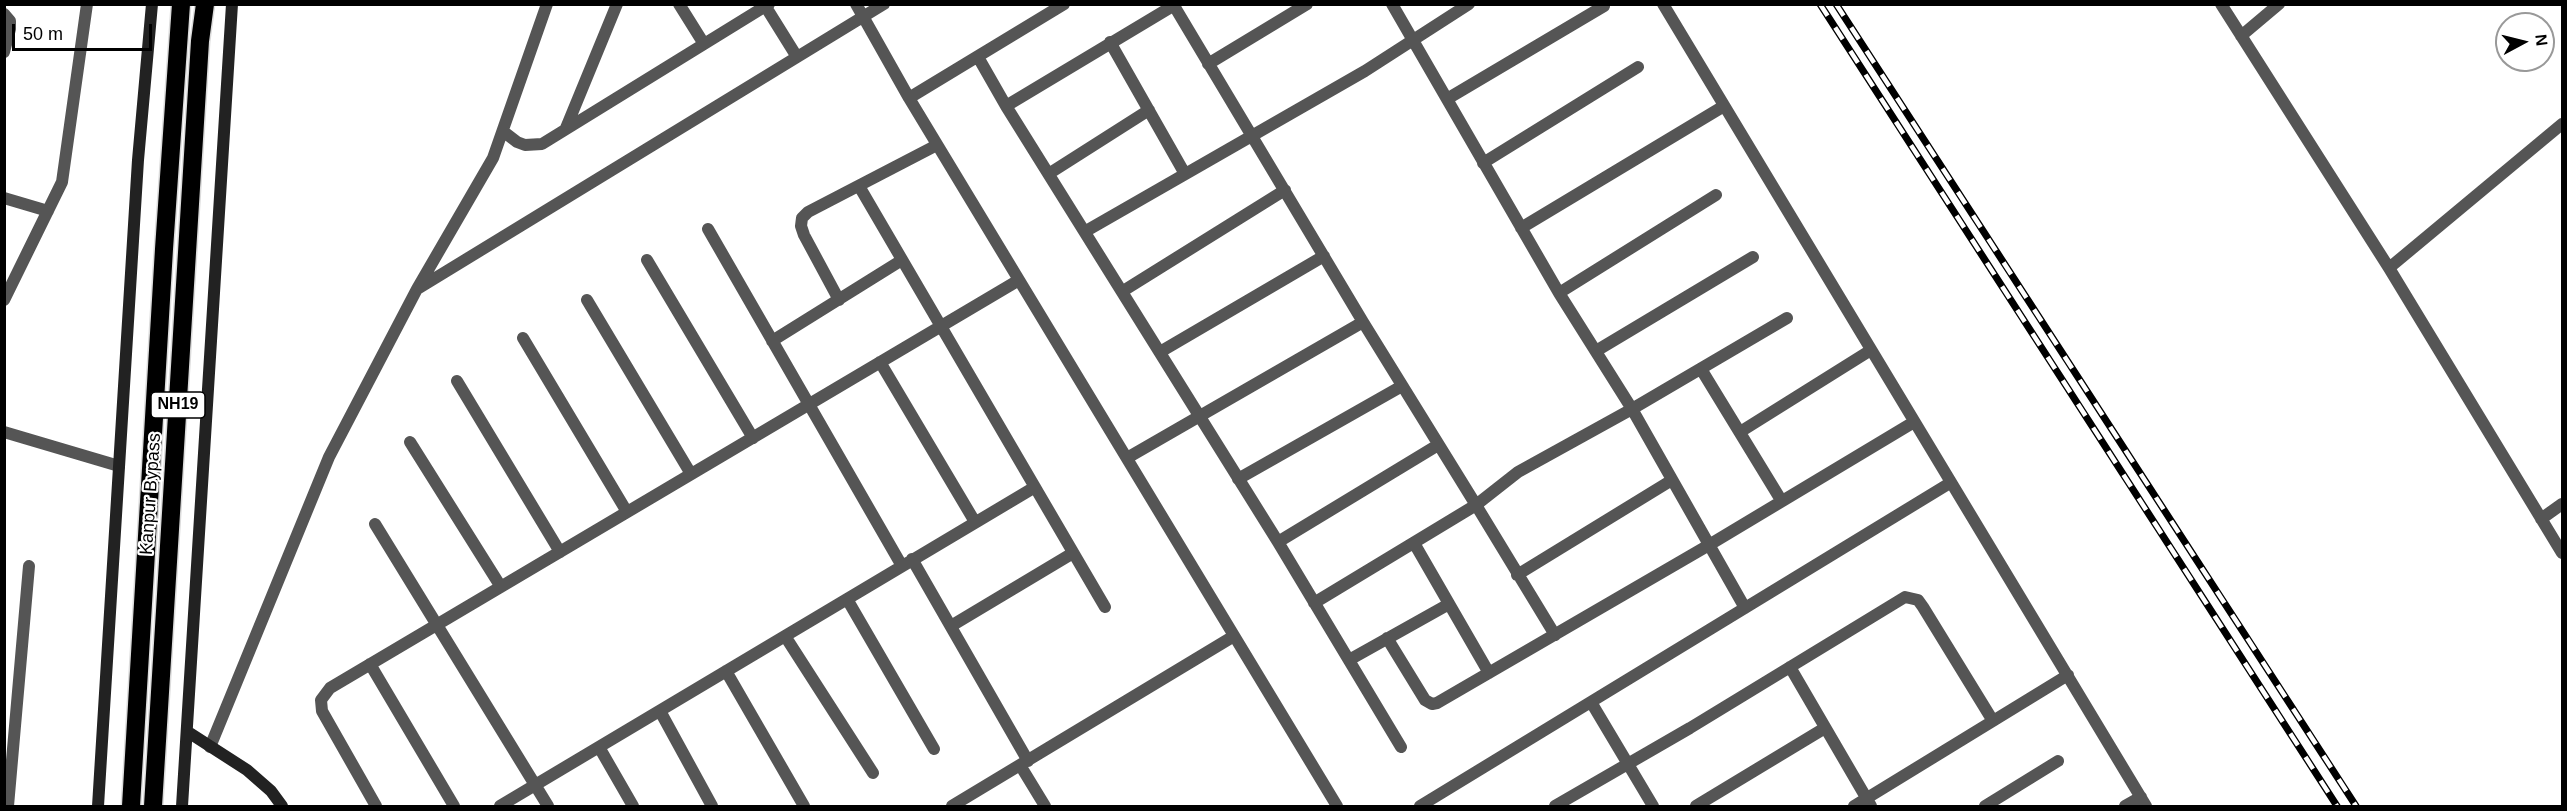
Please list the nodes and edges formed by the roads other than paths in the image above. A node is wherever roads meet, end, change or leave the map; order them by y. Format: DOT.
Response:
graph roads {
  1 [pos="87,4"];
  2 [pos="152,4"];
  3 [pos="181,4"];
  4 [pos="205,4"];
  5 [pos="232,4"];
  6 [pos="548,4"];
  7 [pos="617,4"];
  8 [pos="679,4"];
  9 [pos="856,4"];
  10 [pos="884,4"];
  11 [pos="1064,4"];
  12 [pos="1307,4"];
  13 [pos="1392,4"];
  14 [pos="1469,4"];
  15 [pos="1663,4"];
  16 [pos="2221,4"];
  17 [pos="2279,4"];
  18 [pos="766,5"];
  19 [pos="1174,5"];
  20 [pos="1604,6"];
  21 [pos="4,14"];
  22 [pos="863,16"];
  23 [pos="2241,36"];
  24 [pos="1413,40"];
  25 [pos="1110,42"];
  26 [pos="704,44"];
  27 [pos="4,52"];
  28 [pos="797,57"];
  29 [pos="978,57"];
  30 [pos="1208,64"];
  31 [pos="1638,67"];
  32 [pos="909,98"];
  33 [pos="1447,99"];
  34 [pos="1006,106"];
  35 [pos="1724,106"];
  36 [pos="1149,110"];
  37 [pos="2562,124"];
  38 [pos="566,128"];
  39 [pos="504,132"];
  40 [pos="1252,135"];
  41 [pos="937,145"];
  42 [pos="1483,163"];
  43 [pos="1050,173"];
  44 [pos="1185,174"];
  45 [pos="859,186"];
  46 [pos="1285,190"];
  47 [pos="1716,195"];
  48 [pos="4,198"];
  49 [pos="48,212"];
  50 [pos="1521,228"];
  51 [pos="708,229"];
  52 [pos="1086,231"];
  53 [pos="1324,256"];
  54 [pos="1753,257"];
  55 [pos="647,260"];
  56 [pos="902,260"];
  57 [pos="2389,268"];
  58 [pos="1019,280"];
  59 [pos="417,289"];
  60 [pos="1123,291"];
  61 [pos="1559,293"];
  62 [pos="4,300"];
  63 [pos="587,300"];
  64 [pos="839,300"];
  65 [pos="1787,318"];
  66 [pos="1363,322"];
  67 [pos="941,326"];
  68 [pos="523,338"];
  69 [pos="772,341"];
  70 [pos="1871,350"];
  71 [pos="1596,351"];
  72 [pos="1160,352"];
  73 [pos="880,362"];
  74 [pos="1701,369"];
  75 [pos="457,381"];
  76 [pos="1402,386"];
  77 [pos="809,404"];
  78 [pos="1632,409"];
  79 [pos="1199,417"];
  80 [pos="1914,422"];
  81 [pos="4,432"];
  82 [pos="1740,432"];
  83 [pos="753,438"];
  84 [pos="410,442"];
  85 [pos="1438,445"];
  86 [pos="1127,458"];
  87 [pos="119,466"];
  88 [pos="692,474"];
  89 [pos="1238,480"];
  90 [pos="1672,480"];
  91 [pos="1950,483"];
  92 [pos="1035,487"];
  93 [pos="1781,500"];
  94 [pos="2562,504"];
  95 [pos="1476,506"];
  96 [pos="627,512"];
  97 [pos="2541,519"];
  98 [pos="975,522"];
  99 [pos="375,524"];
  100 [pos="1278,542"];
  101 [pos="1414,543"];
  102 [pos="1709,545"];
  103 [pos="560,552"];
  104 [pos="1073,553"];
  105 [pos="2562,553"];
  106 [pos="907,563"];
  107 [pos="29,566"];
  108 [pos="1516,575"];
  109 [pos="501,587"];
  110 [pos="847,598"];
  111 [pos="1314,603"];
  112 [pos="1449,604"];
  113 [pos="1105,607"];
  114 [pos="1745,608"];
  115 [pos="437,625"];
  116 [pos="951,626"];
  117 [pos="1555,635"];
  118 [pos="785,636"];
  119 [pos="1234,636"];
  120 [pos="1387,638"];
  121 [pos="1349,660"];
  122 [pos="370,664"];
  123 [pos="1790,667"];
  124 [pos="726,671"];
  125 [pos="1489,673"];
  126 [pos="2068,675"];
  127 [pos="1591,702"];
  128 [pos="660,711"];
  129 [pos="1993,721"];
  130 [pos="1825,728"];
  131 [pos="188,732"];
  132 [pos="210,747"];
  133 [pos="599,747"];
  134 [pos="1401,747"];
  135 [pos="934,749"];
  136 [pos="2058,761"];
  137 [pos="1024,763"];
  138 [pos="1628,764"];
  139 [pos="873,773"];
  140 [pos="7,780"];
  141 [pos="535,786"];
  142 [pos="2144,802"];
  143 [pos="1868,803"];
  144 [pos="8,807"];
  145 [pos="98,807"];
  146 [pos="131,807"];
  147 [pos="153,807"];
  148 [pos="182,807"];
  149 [pos="282,807"];
  150 [pos="376,807"];
  151 [pos="454,807"];
  152 [pos="500,807"];
  153 [pos="548,807"];
  154 [pos="633,807"];
  155 [pos="712,807"];
  156 [pos="804,807"];
  157 [pos="952,807"];
  158 [pos="1045,807"];
  159 [pos="1337,807"];
  160 [pos="1420,807"];
  161 [pos="1555,807"];
  162 [pos="1653,807"];
  163 [pos="1696,807"];
  164 [pos="1854,807"];
  165 [pos="1985,807"];
  166 [pos="2126,807"];
  1 -- 49 [label="street"];
  2 -- 87 [label="main road"];
  3 -- 146 [label="highway, Kanpur Bypass / NH19"];
  4 -- 147 [label="highway, Kanpur Bypass / NH19"];
  5 -- 131 [label="main road"];
  6 -- 39 [label="street"];
  7 -- 38 [label="street"];
  8 -- 26 [label="street"];
  9 -- 22 [label="street"];
  10 -- 22 [label="street"];
  11 -- 29 [label="street"];
  12 -- 30 [label="street"];
  13 -- 24 [label="street"];
  14 -- 24 [label="street"];
  15 -- 35 [label="street"];
  16 -- 23 [label="street"];
  17 -- 23 [label="street"];
  18 -- 26 [label="street"];
  18 -- 28 [label="street"];
  19 -- 25 [label="street"];
  19 -- 30 [label="street"];
  20 -- 33 [label="street"];
  21 -- 27 [label="street"];
  22 -- 28 [label="street"];
  22 -- 32 [label="street"];
  23 -- 57 [label="street"];
  24 -- 33 [label="street"];
  24 -- 40 [label="street"];
  25 -- 34 [label="street"];
  25 -- 36 [label="street"];
  26 -- 38 [label="street"];
  28 -- 59 [label="street"];
  29 -- 32 [label="street"];
  29 -- 34 [label="street"];
  30 -- 40 [label="street"];
  31 -- 42 [label="street"];
  32 -- 41 [label="street"];
  33 -- 42 [label="street"];
  34 -- 43 [label="street"];
  35 -- 50 [label="street"];
  35 -- 70 [label="street"];
  36 -- 43 [label="street"];
  36 -- 44 [label="street"];
  37 -- 57 [label="street"];
  38 -- 39 [label="street"];
  39 -- 59 [label="street"];
  40 -- 44 [label="street"];
  40 -- 46 [label="street"];
  41 -- 45 [label="street"];
  41 -- 58 [label="street"];
  42 -- 50 [label="street"];
  43 -- 52 [label="street"];
  44 -- 52 [label="street"];
  45 -- 56 [label="street"];
  45 -- 64 [label="street"];
  46 -- 53 [label="street"];
  46 -- 60 [label="street"];
  47 -- 61 [label="street"];
  48 -- 49 [label="street"];
  49 -- 62 [label="street"];
  50 -- 61 [label="street"];
  51 -- 69 [label="street"];
  52 -- 60 [label="street"];
  53 -- 66 [label="street"];
  53 -- 72 [label="street"];
  54 -- 71 [label="street"];
  55 -- 83 [label="street"];
  56 -- 64 [label="street"];
  56 -- 67 [label="street"];
  57 -- 97 [label="street"];
  58 -- 67 [label="street"];
  58 -- 86 [label="street"];
  59 -- 132 [label="street"];
  60 -- 72 [label="street"];
  61 -- 71 [label="street"];
  63 -- 88 [label="street"];
  64 -- 69 [label="street"];
  65 -- 74 [label="street"];
  66 -- 76 [label="street"];
  66 -- 79 [label="street"];
  67 -- 73 [label="street"];
  67 -- 92 [label="street"];
  68 -- 96 [label="street"];
  69 -- 77 [label="street"];
  70 -- 80 [label="street"];
  70 -- 82 [label="street"];
  71 -- 78 [label="street"];
  72 -- 79 [label="street"];
  73 -- 77 [label="street"];
  73 -- 98 [label="street"];
  74 -- 78 [label="street"];
  74 -- 82 [label="street"];
  75 -- 103 [label="street"];
  76 -- 85 [label="street"];
  76 -- 89 [label="street"];
  77 -- 83 [label="street"];
  77 -- 106 [label="street"];
  78 -- 90 [label="street"];
  78 -- 95 [label="street"];
  79 -- 86 [label="street"];
  79 -- 89 [label="street"];
  80 -- 91 [label="street"];
  80 -- 93 [label="street"];
  81 -- 87 [label="street"];
  82 -- 93 [label="street"];
  83 -- 88 [label="street"];
  84 -- 109 [label="street"];
  85 -- 95 [label="street"];
  85 -- 100 [label="street"];
  86 -- 119 [label="street"];
  87 -- 145 [label="main road"];
  88 -- 96 [label="street"];
  89 -- 100 [label="street"];
  90 -- 102 [label="street"];
  90 -- 108 [label="street"];
  91 -- 114 [label="street"];
  91 -- 126 [label="street"];
  92 -- 98 [label="street"];
  92 -- 104 [label="street"];
  93 -- 102 [label="street"];
  94 -- 97 [label="street"];
  95 -- 101 [label="street"];
  95 -- 108 [label="street"];
  96 -- 103 [label="street"];
  97 -- 105 [label="street"];
  98 -- 106 [label="street"];
  99 -- 115 [label="street"];
  100 -- 111 [label="street"];
  101 -- 111 [label="street"];
  101 -- 112 [label="street"];
  102 -- 114 [label="street"];
  102 -- 117 [label="street"];
  103 -- 109 [label="street"];
  104 -- 113 [label="street"];
  104 -- 116 [label="street"];
  106 -- 110 [label="street"];
  106 -- 116 [label="street"];
  107 -- 140 [label="street"];
  108 -- 117 [label="street"];
  109 -- 115 [label="street"];
  110 -- 118 [label="street"];
  110 -- 135 [label="street"];
  111 -- 121 [label="street"];
  112 -- 120 [label="street"];
  112 -- 125 [label="street"];
  114 -- 127 [label="street"];
  115 -- 122 [label="street"];
  115 -- 141 [label="street"];
  116 -- 137 [label="street"];
  117 -- 125 [label="street"];
  118 -- 124 [label="street"];
  118 -- 139 [label="street"];
  119 -- 137 [label="street"];
  119 -- 159 [label="street"];
  120 -- 121 [label="street"];
  120 -- 125 [label="street"];
  121 -- 134 [label="street"];
  122 -- 150 [label="street"];
  122 -- 151 [label="street"];
  123 -- 129 [label="street"];
  123 -- 130 [label="street"];
  123 -- 138 [label="street"];
  124 -- 128 [label="street"];
  124 -- 156 [label="street"];
  126 -- 129 [label="street"];
  126 -- 142 [label="street"];
  127 -- 138 [label="street"];
  127 -- 160 [label="street"];
  128 -- 133 [label="street"];
  128 -- 155 [label="street"];
  129 -- 143 [label="street"];
  130 -- 143 [label="street"];
  130 -- 163 [label="street"];
  131 -- 132 [label="main road"];
  131 -- 148 [label="main road"];
  132 -- 149 [label="main road"];
  133 -- 141 [label="street"];
  133 -- 154 [label="street"];
  136 -- 165 [label="street"];
  137 -- 157 [label="street"];
  137 -- 158 [label="street"];
  138 -- 161 [label="street"];
  138 -- 162 [label="street"];
  140 -- 144 [label="street"];
  141 -- 152 [label="street"];
  141 -- 153 [label="street"];
  142 -- 166 [label="street"];
  143 -- 164 [label="street"];
}
